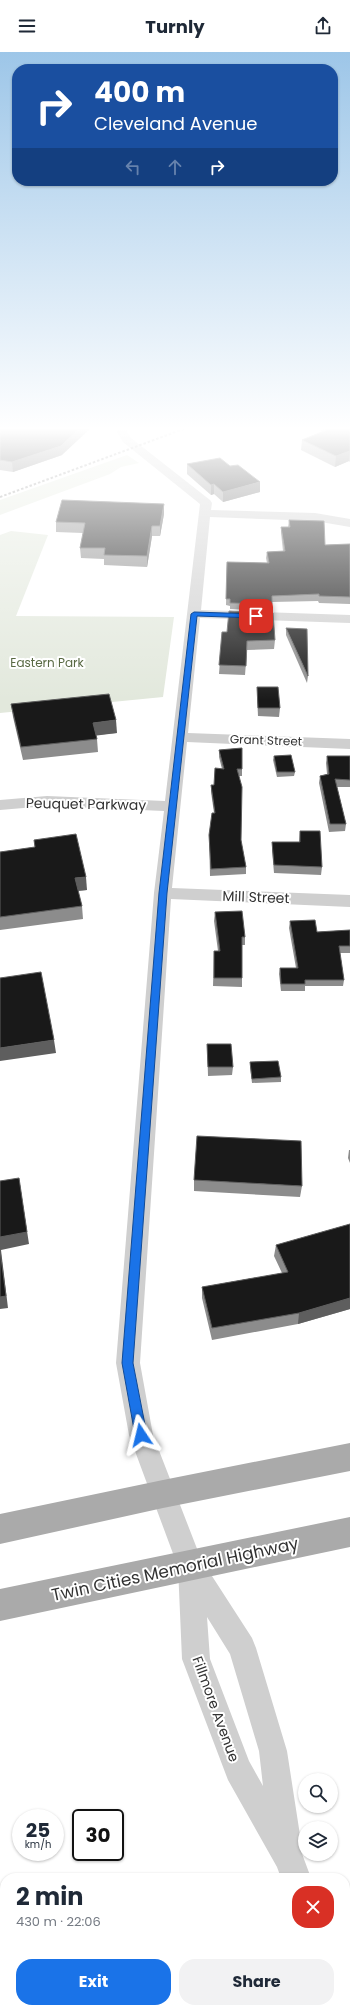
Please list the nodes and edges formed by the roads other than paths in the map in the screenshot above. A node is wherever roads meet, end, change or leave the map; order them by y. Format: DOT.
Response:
graph roads {
  1 [pos="204,519"];
  2 [pos="318,519"];
  3 [pos="350,524"];
  4 [pos="194,614"];
  5 [pos="350,619"];
  6 [pos="181,737"];
  7 [pos="350,744"];
  8 [pos="0,805"];
  9 [pos="173,806"];
  10 [pos="163,893"];
  11 [pos="350,901"];
  12 [pos="350,1457"];
  13 [pos="163,1494"];
  14 [pos="0,1528"];
  15 [pos="350,1532"];
  16 [pos="190,1567"];
  17 [pos="0,1605"];
  18 [pos="292,1869"];
  1 -- 4 [label="street, Fillmore Avenue"];
  2 -- 3 [label="street"];
  4 -- 5 [label="street"];
  4 -- 6 [label="street, Fillmore Avenue"];
  6 -- 7 [label="street, Grant Street"];
  6 -- 9 [label="street, Fillmore Avenue"];
  8 -- 9 [label="street, Peuquet Parkway"];
  9 -- 10 [label="street, Fillmore Avenue"];
  10 -- 11 [label="street, Mill Street"];
  10 -- 13 [label="street, Fillmore Avenue"];
  12 -- 13 [label="main road"];
  13 -- 14 [label="main road"];
  13 -- 16 [label="street, Fillmore Avenue"];
  15 -- 16 [label="main road, Twin Cities Memorial Highway"];
  16 -- 17 [label="main road, Twin Cities Memorial Highway"];
  16 -- 18 [label="street"];
  16 -- 18 [label="street, Fillmore Avenue"];
}
